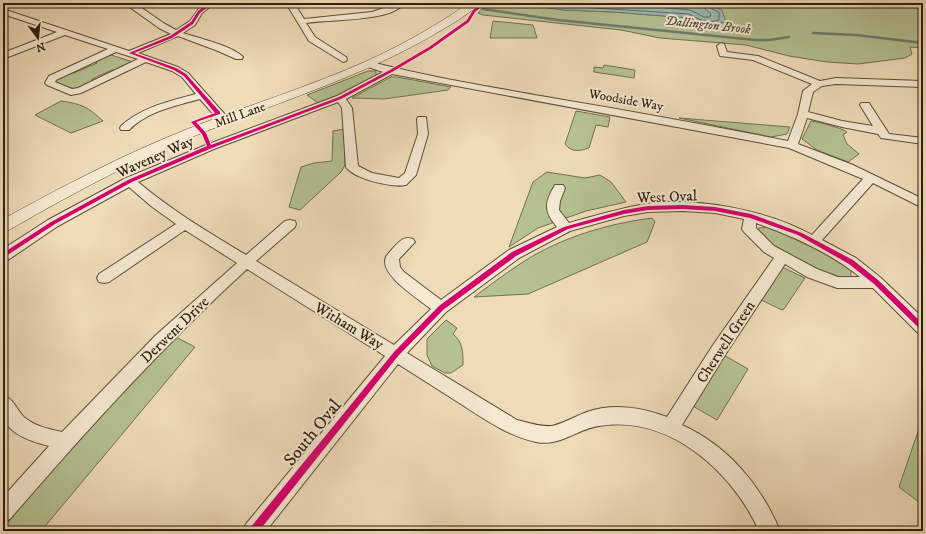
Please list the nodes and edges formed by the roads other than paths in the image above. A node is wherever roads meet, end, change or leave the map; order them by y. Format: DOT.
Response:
graph roads {
  1 [pos="128,3"];
  2 [pos="211,3"];
  3 [pos="290,3"];
  4 [pos="475,3"];
  5 [pos="399,5"];
  6 [pos="3,11"];
  7 [pos="17,15"];
  8 [pos="3,20"];
  9 [pos="301,22"];
  10 [pos="64,32"];
  11 [pos="177,32"];
  12 [pos="116,49"];
  13 [pos="131,53"];
  14 [pos="723,54"];
  15 [pos="3,56"];
  16 [pos="239,57"];
  17 [pos="146,59"];
  18 [pos="343,59"];
  19 [pos="371,65"];
  20 [pos="391,71"];
  21 [pos="820,84"];
  22 [pos="922,85"];
  23 [pos="202,95"];
  24 [pos="340,98"];
  25 [pos="865,105"];
  26 [pos="803,114"];
  27 [pos="422,119"];
  28 [pos="225,121"];
  29 [pos="125,124"];
  30 [pos="883,133"];
  31 [pos="923,141"];
  32 [pos="792,145"];
  33 [pos="871,178"];
  34 [pos="130,181"];
  35 [pos="559,188"];
  36 [pos="923,204"];
  37 [pos="751,216"];
  38 [pos="185,224"];
  39 [pos="290,224"];
  40 [pos="3,226"];
  41 [pos="566,228"];
  42 [pos="814,241"];
  43 [pos="408,242"];
  44 [pos="3,256"];
  45 [pos="782,258"];
  46 [pos="246,263"];
  47 [pos="104,278"];
  48 [pos="876,282"];
  49 [pos="441,308"];
  50 [pos="923,328"];
  51 [pos="396,354"];
  52 [pos="3,403"];
  53 [pos="671,427"];
  54 [pos="64,442"];
  55 [pos="3,512"];
  56 [pos="253,531"];
  57 [pos="770,531"];
  1 -- 11 [label="street"];
  2 -- 11 [label="street"];
  3 -- 9 [label="street"];
  4 -- 19 [label="street, Mill Lane"];
  5 -- 9 [label="street"];
  6 -- 7 [label="street"];
  7 -- 8 [label="street"];
  7 -- 10 [label="street"];
  9 -- 18 [label="street"];
  10 -- 12 [label="street"];
  10 -- 15 [label="street"];
  11 -- 13 [label="street"];
  11 -- 16 [label="street"];
  12 -- 13 [label="street"];
  12 -- 17 [label="street"];
  13 -- 17 [label="street"];
  14 -- 21 [label="street"];
  17 -- 23 [label="street"];
  19 -- 20 [label="street, Woodside Way"];
  19 -- 28 [label="street, Mill Lane"];
  20 -- 24 [label="street, Waveney Way"];
  20 -- 32 [label="street, Woodside Way"];
  21 -- 22 [label="street"];
  21 -- 26 [label="street"];
  23 -- 28 [label="street"];
  23 -- 29 [label="street"];
  24 -- 27 [label="street"];
  24 -- 34 [label="street, Waveney Way"];
  25 -- 30 [label="street"];
  26 -- 30 [label="street"];
  26 -- 32 [label="street"];
  28 -- 40 [label="street, Mill Lane"];
  30 -- 31 [label="street"];
  32 -- 33 [label="street, Woodside Way"];
  33 -- 36 [label="street, Woodside Way"];
  33 -- 42 [label="street"];
  34 -- 38 [label="street, Witham Way"];
  34 -- 44 [label="street, Waveney Way"];
  35 -- 41 [label="street"];
  37 -- 41 [label="street, West Oval"];
  37 -- 42 [label="street, West Oval"];
  37 -- 45 [label="street"];
  38 -- 46 [label="street, Witham Way"];
  38 -- 47 [label="street"];
  39 -- 46 [label="street, Derwent Drive"];
  41 -- 49 [label="street, West Oval"];
  42 -- 48 [label="street, West Oval"];
  43 -- 49 [label="street"];
  45 -- 48 [label="street"];
  45 -- 53 [label="street, Cherwell Green"];
  46 -- 51 [label="street, Witham Way"];
  46 -- 54 [label="street, Derwent Drive"];
  48 -- 50 [label="street, West Oval"];
  49 -- 51 [label="street, West Oval"];
  51 -- 53 [label="street, Witham Way"];
  51 -- 56 [label="street, South Oval"];
  52 -- 54 [label="street"];
  53 -- 57 [label="street, Witham Way"];
  54 -- 55 [label="street, Derwent Drive"];
}
